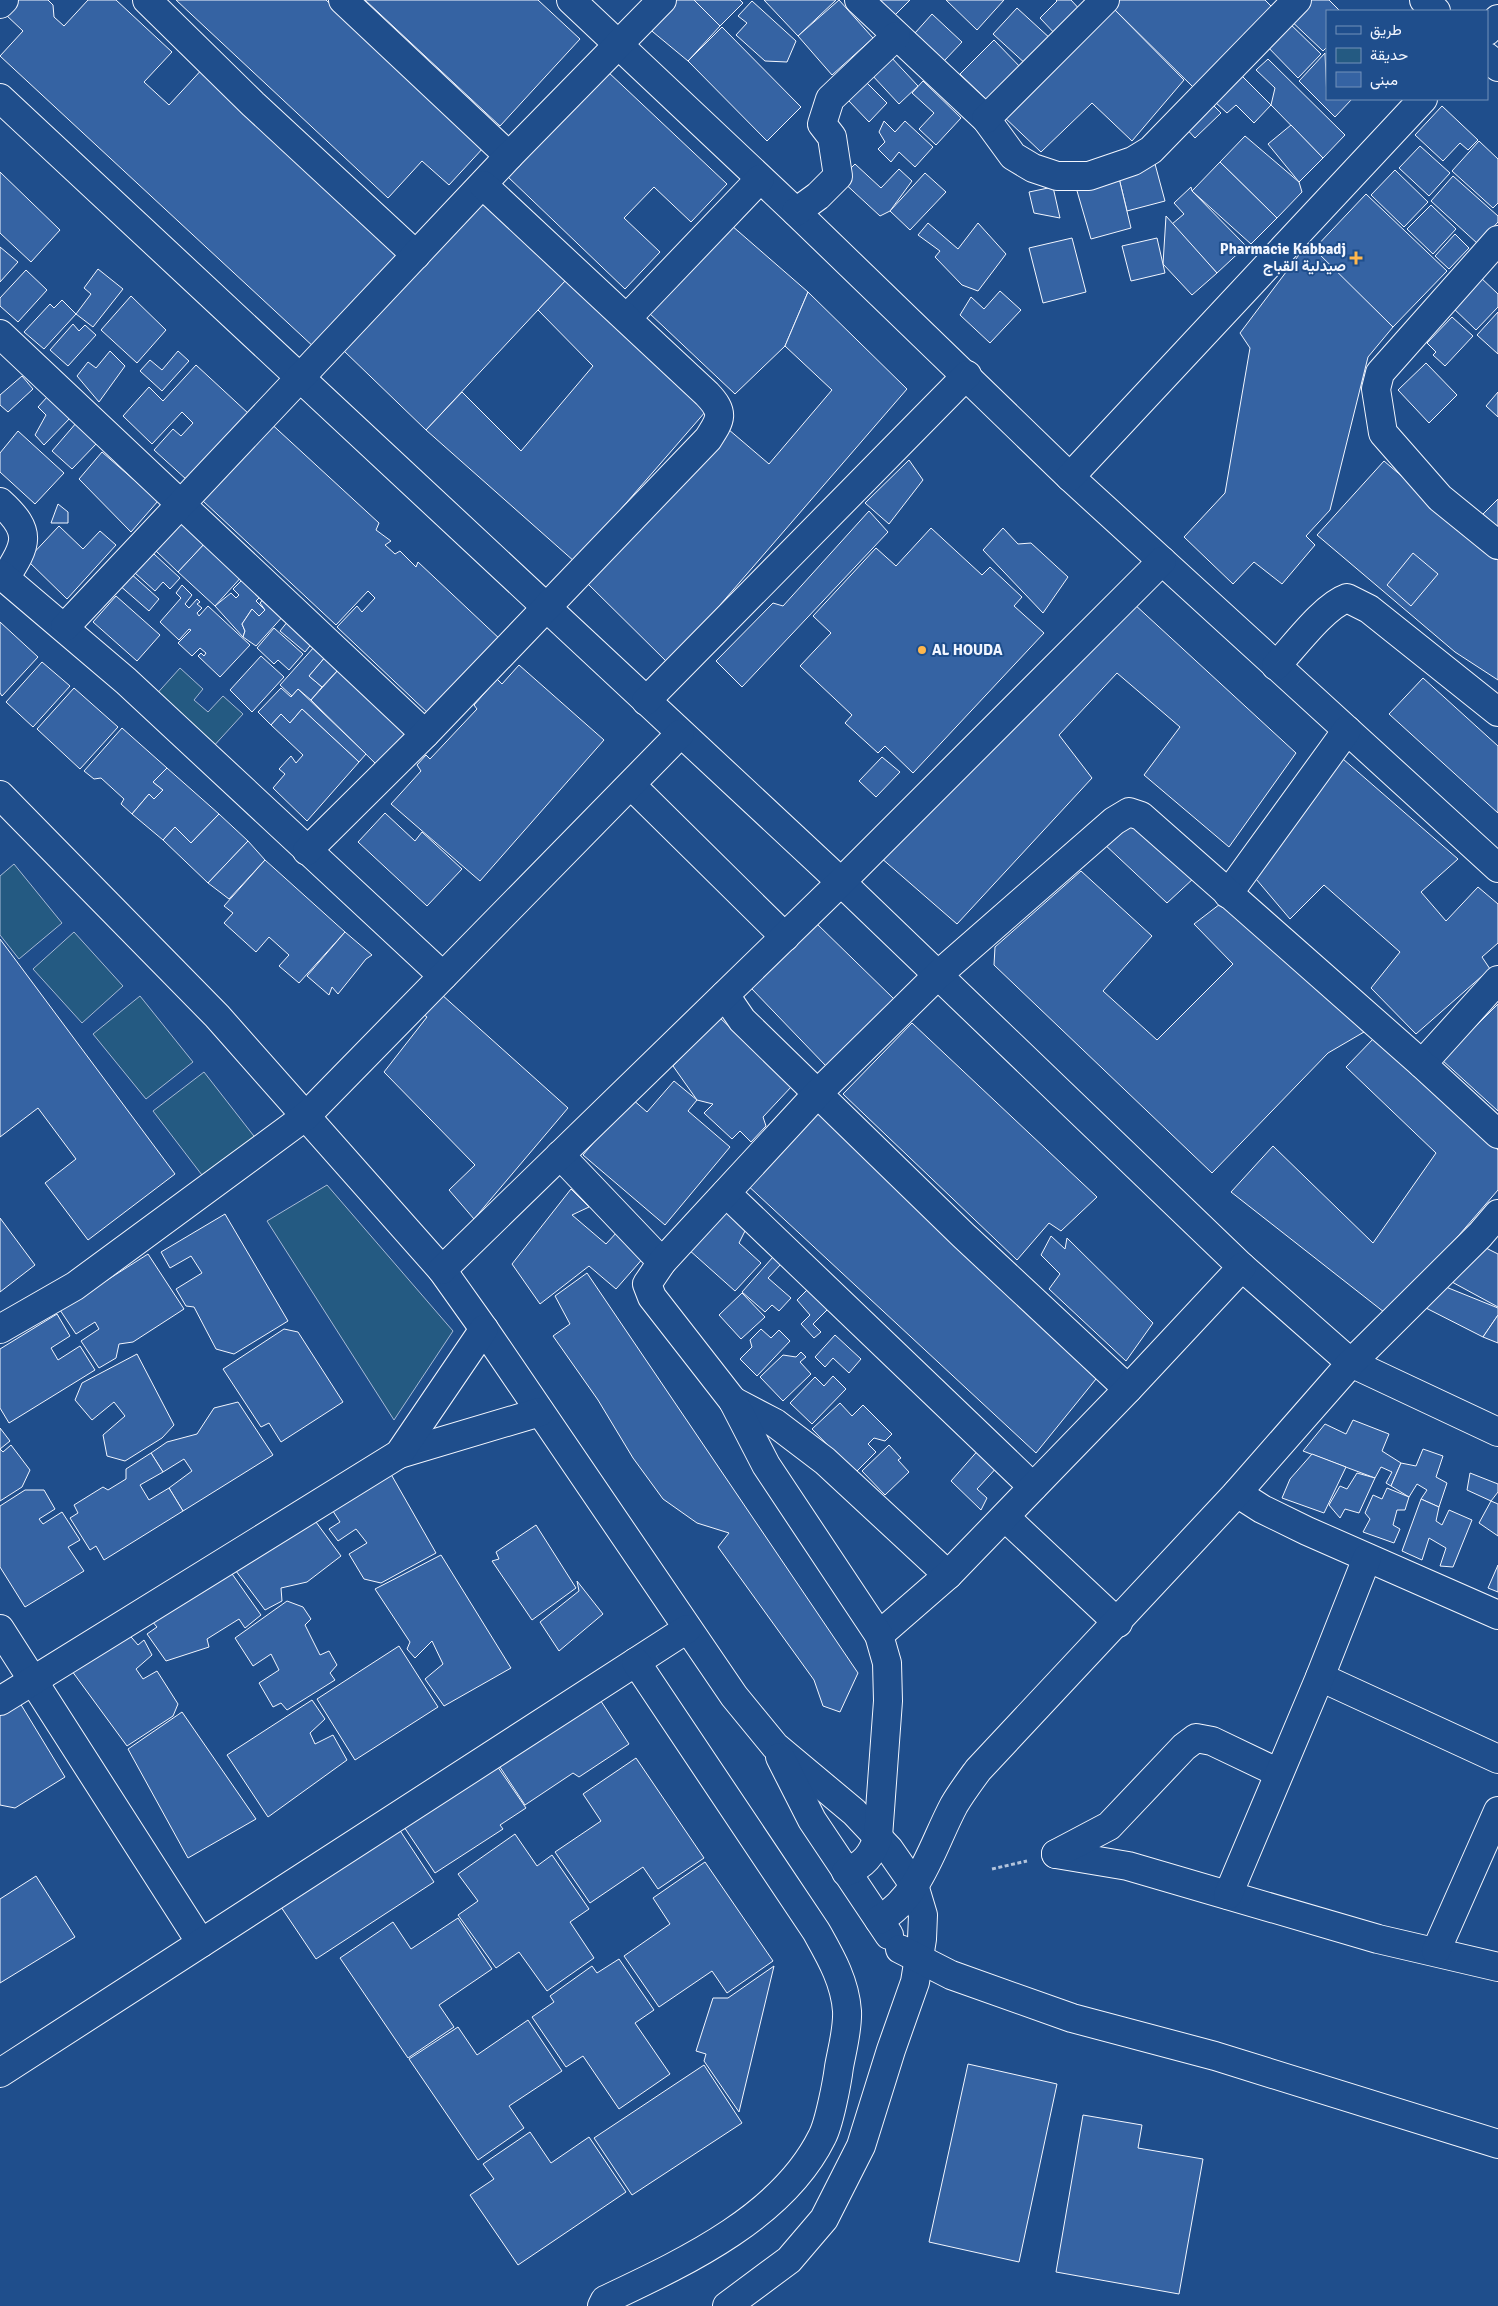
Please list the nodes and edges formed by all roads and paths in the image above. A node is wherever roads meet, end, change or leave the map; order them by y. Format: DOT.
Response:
graph roads {
  1 [pos="4,0"];
  2 [pos="147,0"];
  3 [pos="343,0"];
  4 [pos="571,0"];
  5 [pos="662,0"];
  6 [pos="859,0"];
  7 [pos="1106,0"];
  8 [pos="1297,0"];
  9 [pos="1424,0"];
  10 [pos="0,4"];
  11 [pos="1435,10"];
  12 [pos="1498,20"];
  13 [pos="1488,30"];
  14 [pos="896,36"];
  15 [pos="619,45"];
  16 [pos="1488,58"];
  17 [pos="1498,68"];
  18 [pos="0,98"];
  19 [pos="1422,100"];
  20 [pos="986,119"];
  21 [pos="509,156"];
  22 [pos="760,179"];
  23 [pos="483,185"];
  24 [pos="796,212"];
  25 [pos="1498,240"];
  26 [pos="416,256"];
  27 [pos="627,318"];
  28 [pos="0,334"];
  29 [pos="967,376"];
  30 [pos="300,378"];
  31 [pos="1070,477"];
  32 [pos="0,502"];
  33 [pos="180,504"];
  34 [pos="1498,544"];
  35 [pos="1162,561"];
  36 [pos="3,576"];
  37 [pos="546,608"];
  38 [pos="65,627"];
  39 [pos="1276,666"];
  40 [pos="646,701"];
  41 [pos="1498,712"];
  42 [pos="1347,730"];
  43 [pos="425,734"];
  44 [pos="680,734"];
  45 [pos="631,785"];
  46 [pos="0,795"];
  47 [pos="307,851"];
  48 [pos="1498,868"];
  49 [pos="841,882"];
  50 [pos="1228,894"];
  51 [pos="785,937"];
  52 [pos="939,974"];
  53 [pos="443,976"];
  54 [pos="1498,980"];
  55 [pos="725,995"];
  56 [pos="1422,1064"];
  57 [pos="818,1093"];
  58 [pos="306,1116"];
  59 [pos="1498,1134"];
  60 [pos="560,1155"];
  61 [pos="726,1193"];
  62 [pos="1498,1214"];
  63 [pos="1489,1240"];
  64 [pos="662,1262"];
  65 [pos="1242,1267"];
  66 [pos="442,1270"];
  67 [pos="0,1329"];
  68 [pos="484,1329"];
  69 [pos="1351,1364"];
  70 [pos="1128,1389"];
  71 [pos="733,1401"];
  72 [pos="540,1412"];
  73 [pos="1498,1432"];
  74 [pos="399,1454"];
  75 [pos="1033,1487"];
  76 [pos="1238,1493"];
  77 [pos="1005,1517"];
  78 [pos="1367,1558"];
  79 [pos="948,1575"];
  80 [pos="1498,1616"];
  81 [pos="1118,1623"];
  82 [pos="0,1629"];
  83 [pos="687,1629"];
  84 [pos="879,1635"];
  85 [pos="636,1662"];
  86 [pos="1320,1677"];
  87 [pos="33,1680"];
  88 [pos="0,1701"];
  89 [pos="775,1746"];
  90 [pos="1498,1759"];
  91 [pos="1279,1772"];
  92 [pos="1498,1811"];
  93 [pos="878,1837"];
  94 [pos="1056,1854"];
  95 [pos="992,1870"];
  96 [pos="846,1872"];
  97 [pos="914,1885"];
  98 [pos="1228,1895"];
  99 [pos="879,1920"];
  100 [pos="201,1943"];
  101 [pos="1436,1951"];
  102 [pos="911,1963"];
  103 [pos="1498,1967"];
  104 [pos="0,2072"];
  105 [pos="1498,2144"];
  106 [pos="741,2303"];
  107 [pos="602,2306"];
  1 -- 10 [label="street"];
  2 -- 26 [label="street"];
  3 -- 21 [label="street"];
  4 -- 15 [label="street"];
  5 -- 15 [label="street"];
  6 -- 14 [label="street"];
  7 -- 20 [label="street"];
  8 -- 20 [label="street"];
  9 -- 11 [label="street"];
  12 -- 13 [label="street"];
  14 -- 20 [label="street"];
  14 -- 24 [label="street"];
  15 -- 21 [label="street"];
  15 -- 22 [label="street"];
  16 -- 17 [label="street"];
  18 -- 30 [label="street"];
  19 -- 31 [label="street"];
  21 -- 23 [label="street"];
  22 -- 24 [label="street"];
  22 -- 27 [label="street"];
  23 -- 26 [label="street"];
  23 -- 27 [label="street"];
  24 -- 29 [label="street"];
  25 -- 34 [label="street"];
  26 -- 30 [label="street"];
  27 -- 37 [label="street"];
  28 -- 33 [label="street"];
  29 -- 31 [label="street"];
  29 -- 40 [label="street"];
  30 -- 33 [label="street"];
  30 -- 37 [label="street"];
  31 -- 35 [label="street"];
  32 -- 36 [label="street"];
  33 -- 38 [label="street"];
  33 -- 43 [label="street"];
  35 -- 39 [label="street"];
  35 -- 49 [label="street"];
  36 -- 38 [label="street"];
  37 -- 40 [label="street"];
  37 -- 43 [label="street"];
  38 -- 47 [label="street"];
  39 -- 41 [label="street"];
  39 -- 42 [label="street"];
  40 -- 44 [label="street"];
  42 -- 48 [label="street"];
  42 -- 50 [label="street"];
  43 -- 47 [label="street"];
  44 -- 45 [label="street"];
  44 -- 49 [label="street"];
  45 -- 51 [label="street"];
  45 -- 53 [label="street"];
  46 -- 58 [label="street"];
  47 -- 53 [label="street"];
  49 -- 51 [label="street"];
  49 -- 52 [label="street"];
  50 -- 52 [label="street"];
  50 -- 56 [label="street"];
  51 -- 55 [label="street"];
  52 -- 57 [label="street"];
  52 -- 65 [label="street"];
  53 -- 58 [label="street"];
  54 -- 56 [label="street"];
  55 -- 57 [label="street"];
  55 -- 60 [label="street"];
  56 -- 59 [label="street"];
  57 -- 61 [label="street"];
  57 -- 70 [label="street"];
  58 -- 66 [label="street"];
  58 -- 67 [label="street"];
  60 -- 64 [label="street"];
  60 -- 66 [label="street"];
  61 -- 64 [label="street"];
  61 -- 75 [label="street"];
  62 -- 63 [label="street"];
  63 -- 69 [label="street"];
  64 -- 71 [label="street"];
  65 -- 69 [label="street"];
  65 -- 70 [label="street"];
  66 -- 68 [label="street"];
  68 -- 72 [label="street"];
  68 -- 74 [label="street"];
  69 -- 73 [label="street"];
  69 -- 76 [label="street"];
  70 -- 75 [label="street"];
  71 -- 79 [label="street"];
  71 -- 84 [label="street"];
  72 -- 74 [label="street"];
  72 -- 83 [label="street"];
  74 -- 87 [label="street"];
  75 -- 77 [label="street"];
  76 -- 78 [label="street"];
  76 -- 81 [label="street"];
  77 -- 79 [label="street"];
  77 -- 81 [label="street"];
  78 -- 80 [label="street"];
  78 -- 86 [label="street"];
  79 -- 84 [label="street"];
  81 -- 97 [label="street"];
  82 -- 87 [label="street"];
  83 -- 85 [label="street"];
  83 -- 89 [label="street"];
  84 -- 93 [label="street"];
  85 -- 100 [label="street"];
  85 -- 107 [label="street"];
  86 -- 90 [label="street"];
  86 -- 91 [label="street"];
  87 -- 88 [label="street"];
  87 -- 100 [label="street"];
  89 -- 93 [label="street"];
  89 -- 96 [label="street"];
  91 -- 94 [label="street"];
  91 -- 98 [label="street"];
  92 -- 101 [label="street"];
  93 -- 96 [label="street"];
  93 -- 97 [label="street"];
  94 -- 95 [label="path"];
  94 -- 98 [label="street"];
  96 -- 99 [label="street"];
  97 -- 99 [label="street"];
  97 -- 102 [label="street"];
  98 -- 101 [label="street"];
  99 -- 102 [label="street"];
  100 -- 104 [label="street"];
  101 -- 103 [label="street"];
  102 -- 105 [label="street"];
  102 -- 106 [label="street"];
}
